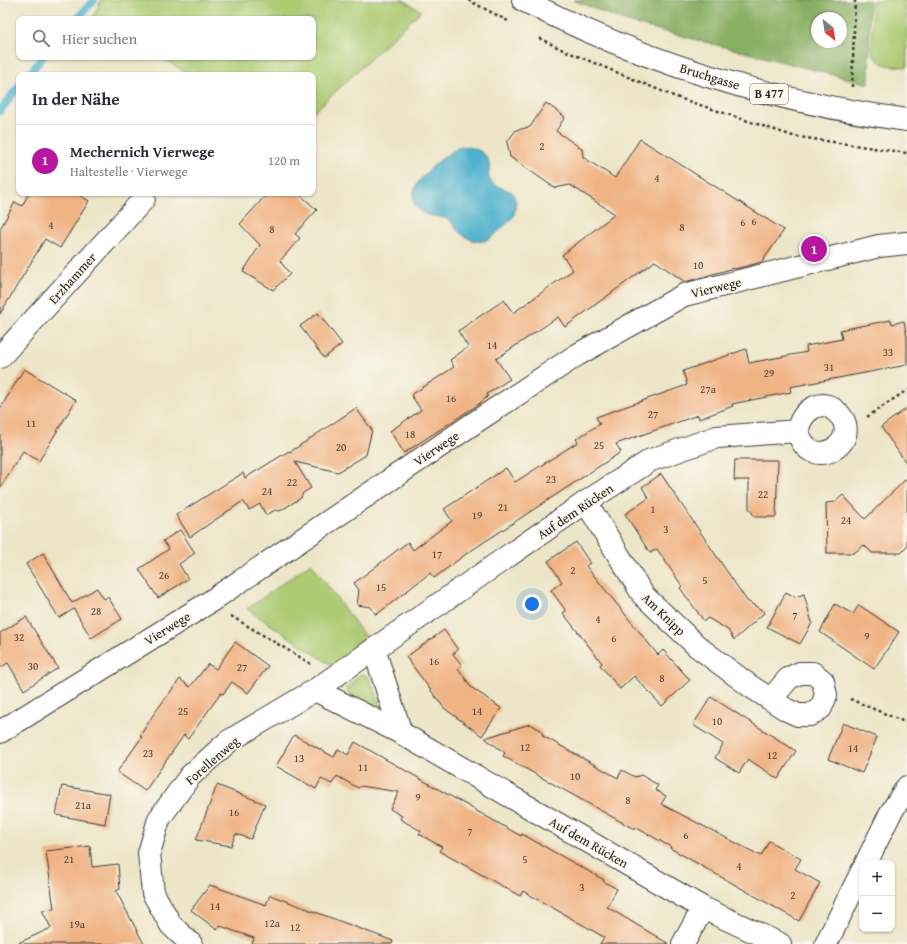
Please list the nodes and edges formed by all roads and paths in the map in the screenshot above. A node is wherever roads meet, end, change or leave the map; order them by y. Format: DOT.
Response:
graph roads {
  1 [pos="523,0"];
  2 [pos="855,0"];
  3 [pos="847,111"];
  4 [pos="907,120"];
  5 [pos="144,199"];
  6 [pos="907,243"];
  7 [pos="0,357"];
  8 [pos="907,390"];
  9 [pos="846,427"];
  10 [pos="798,430"];
  11 [pos="586,502"];
  12 [pos="208,603"];
  13 [pos="374,649"];
  14 [pos="334,677"];
  15 [pos="315,690"];
  16 [pos="826,695"];
  17 [pos="771,699"];
  18 [pos="907,723"];
  19 [pos="0,732"];
  20 [pos="402,733"];
  21 [pos="907,786"];
  22 [pos="867,860"];
  23 [pos="859,877"];
  24 [pos="703,908"];
  25 [pos="191,944"];
  26 [pos="683,944"];
  27 [pos="780,944"];
  28 [pos="826,944"];
  1 -- 3 [label="street, Bruchgasse / B 477"];
  2 -- 3 [label="path"];
  3 -- 4 [label="street, Bruchgasse / B 477"];
  5 -- 7 [label="street, Erzhammer"];
  6 -- 12 [label="street, Vierwege"];
  8 -- 9 [label="path"];
  9 -- 10 [label="street"];
  9 -- 10 [label="street"];
  10 -- 11 [label="street, Auf dem Rücken"];
  11 -- 13 [label="street, Auf dem Rücken"];
  11 -- 17 [label="street, Am Knipp"];
  12 -- 14 [label="path"];
  12 -- 19 [label="street, Vierwege"];
  13 -- 14 [label="street, Auf dem Rücken"];
  13 -- 20 [label="street"];
  14 -- 15 [label="street, Forellenweg"];
  15 -- 20 [label="street, Auf dem Rücken"];
  15 -- 25 [label="street, Forellenweg"];
  16 -- 17 [label="street, Am Knipp"];
  16 -- 17 [label="street"];
  16 -- 18 [label="path"];
  20 -- 24 [label="street, Auf dem Rücken"];
  21 -- 22 [label="street"];
  23 -- 28 [label="street"];
  24 -- 26 [label="street"];
  24 -- 27 [label="street, Auf dem Rücken"];
}
